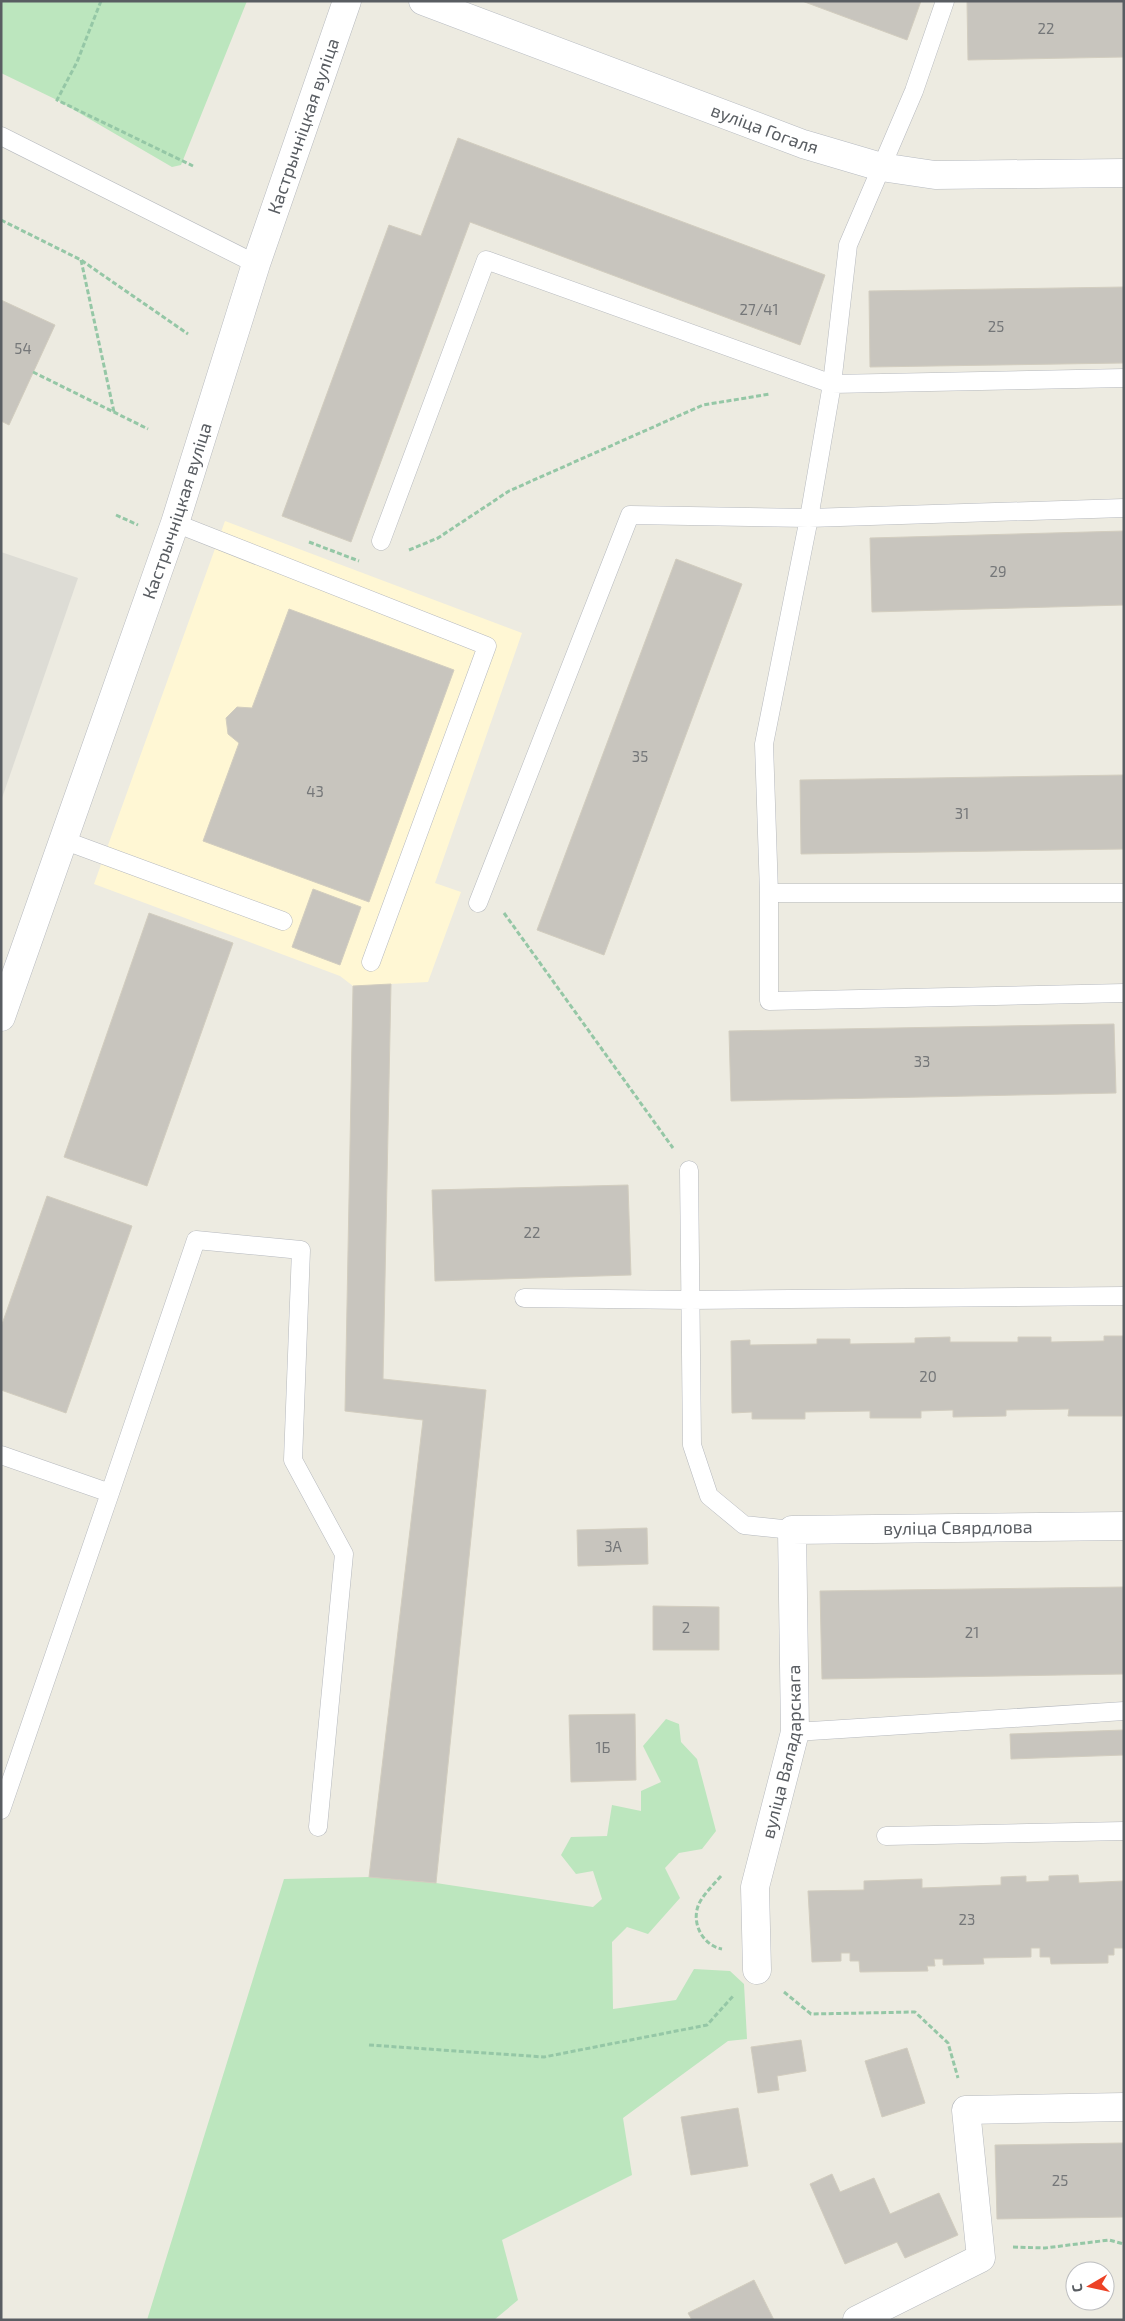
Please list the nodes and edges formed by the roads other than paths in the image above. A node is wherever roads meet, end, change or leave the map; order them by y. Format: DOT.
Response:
graph roads {
  1 [pos="347,1"];
  2 [pos="423,1"];
  3 [pos="945,1"];
  4 [pos="1,136"];
  5 [pos="882,167"];
  6 [pos="1124,173"];
  7 [pos="256,264"];
  8 [pos="1124,378"];
  9 [pos="832,384"];
  10 [pos="1124,508"];
  11 [pos="809,518"];
  12 [pos="175,523"];
  13 [pos="381,541"];
  14 [pos="63,840"];
  15 [pos="768,893"];
  16 [pos="1124,894"];
  17 [pos="478,903"];
  18 [pos="284,921"];
  19 [pos="371,962"];
  20 [pos="1124,993"];
  21 [pos="2,1013"];
  22 [pos="689,1170"];
  23 [pos="1124,1296"];
  24 [pos="524,1298"];
  25 [pos="690,1300"];
  26 [pos="1,1455"];
  27 [pos="110,1494"];
  28 [pos="1124,1526"];
  29 [pos="792,1530"];
  30 [pos="1124,1711"];
  31 [pos="795,1732"];
  32 [pos="1,1810"];
  33 [pos="318,1827"];
  34 [pos="1124,1831"];
  35 [pos="886,1836"];
  36 [pos="756,1970"];
  37 [pos="1124,2107"];
  38 [pos="856,2320"];
  1 -- 7 [label="street, Кастрычніцкая вуліца"];
  2 -- 5 [label="street, вуліца Гогаля"];
  3 -- 5 [label="lane"];
  4 -- 7 [label="lane"];
  5 -- 6 [label="street, вуліца Гогаля"];
  5 -- 9 [label="lane"];
  7 -- 12 [label="street, Кастрычніцкая вуліца"];
  8 -- 9 [label="lane"];
  9 -- 11 [label="lane"];
  9 -- 13 [label="lane"];
  10 -- 11 [label="lane"];
  11 -- 15 [label="lane"];
  11 -- 17 [label="lane"];
  12 -- 14 [label="street, Кастрычніцкая вуліца"];
  12 -- 19 [label="lane"];
  14 -- 18 [label="lane"];
  14 -- 21 [label="street, Кастрычніцкая вуліца"];
  15 -- 16 [label="lane"];
  15 -- 20 [label="lane"];
  22 -- 25 [label="lane"];
  23 -- 25 [label="lane"];
  24 -- 25 [label="lane"];
  25 -- 29 [label="lane"];
  26 -- 27 [label="lane"];
  27 -- 32 [label="lane"];
  27 -- 33 [label="lane"];
  28 -- 29 [label="street, вуліца Свярдлова"];
  29 -- 31 [label="street, вуліца Валадарскага"];
  30 -- 31 [label="lane"];
  31 -- 36 [label="street, вуліца Валадарскага"];
  34 -- 35 [label="lane"];
  37 -- 38 [label="street"];
}
